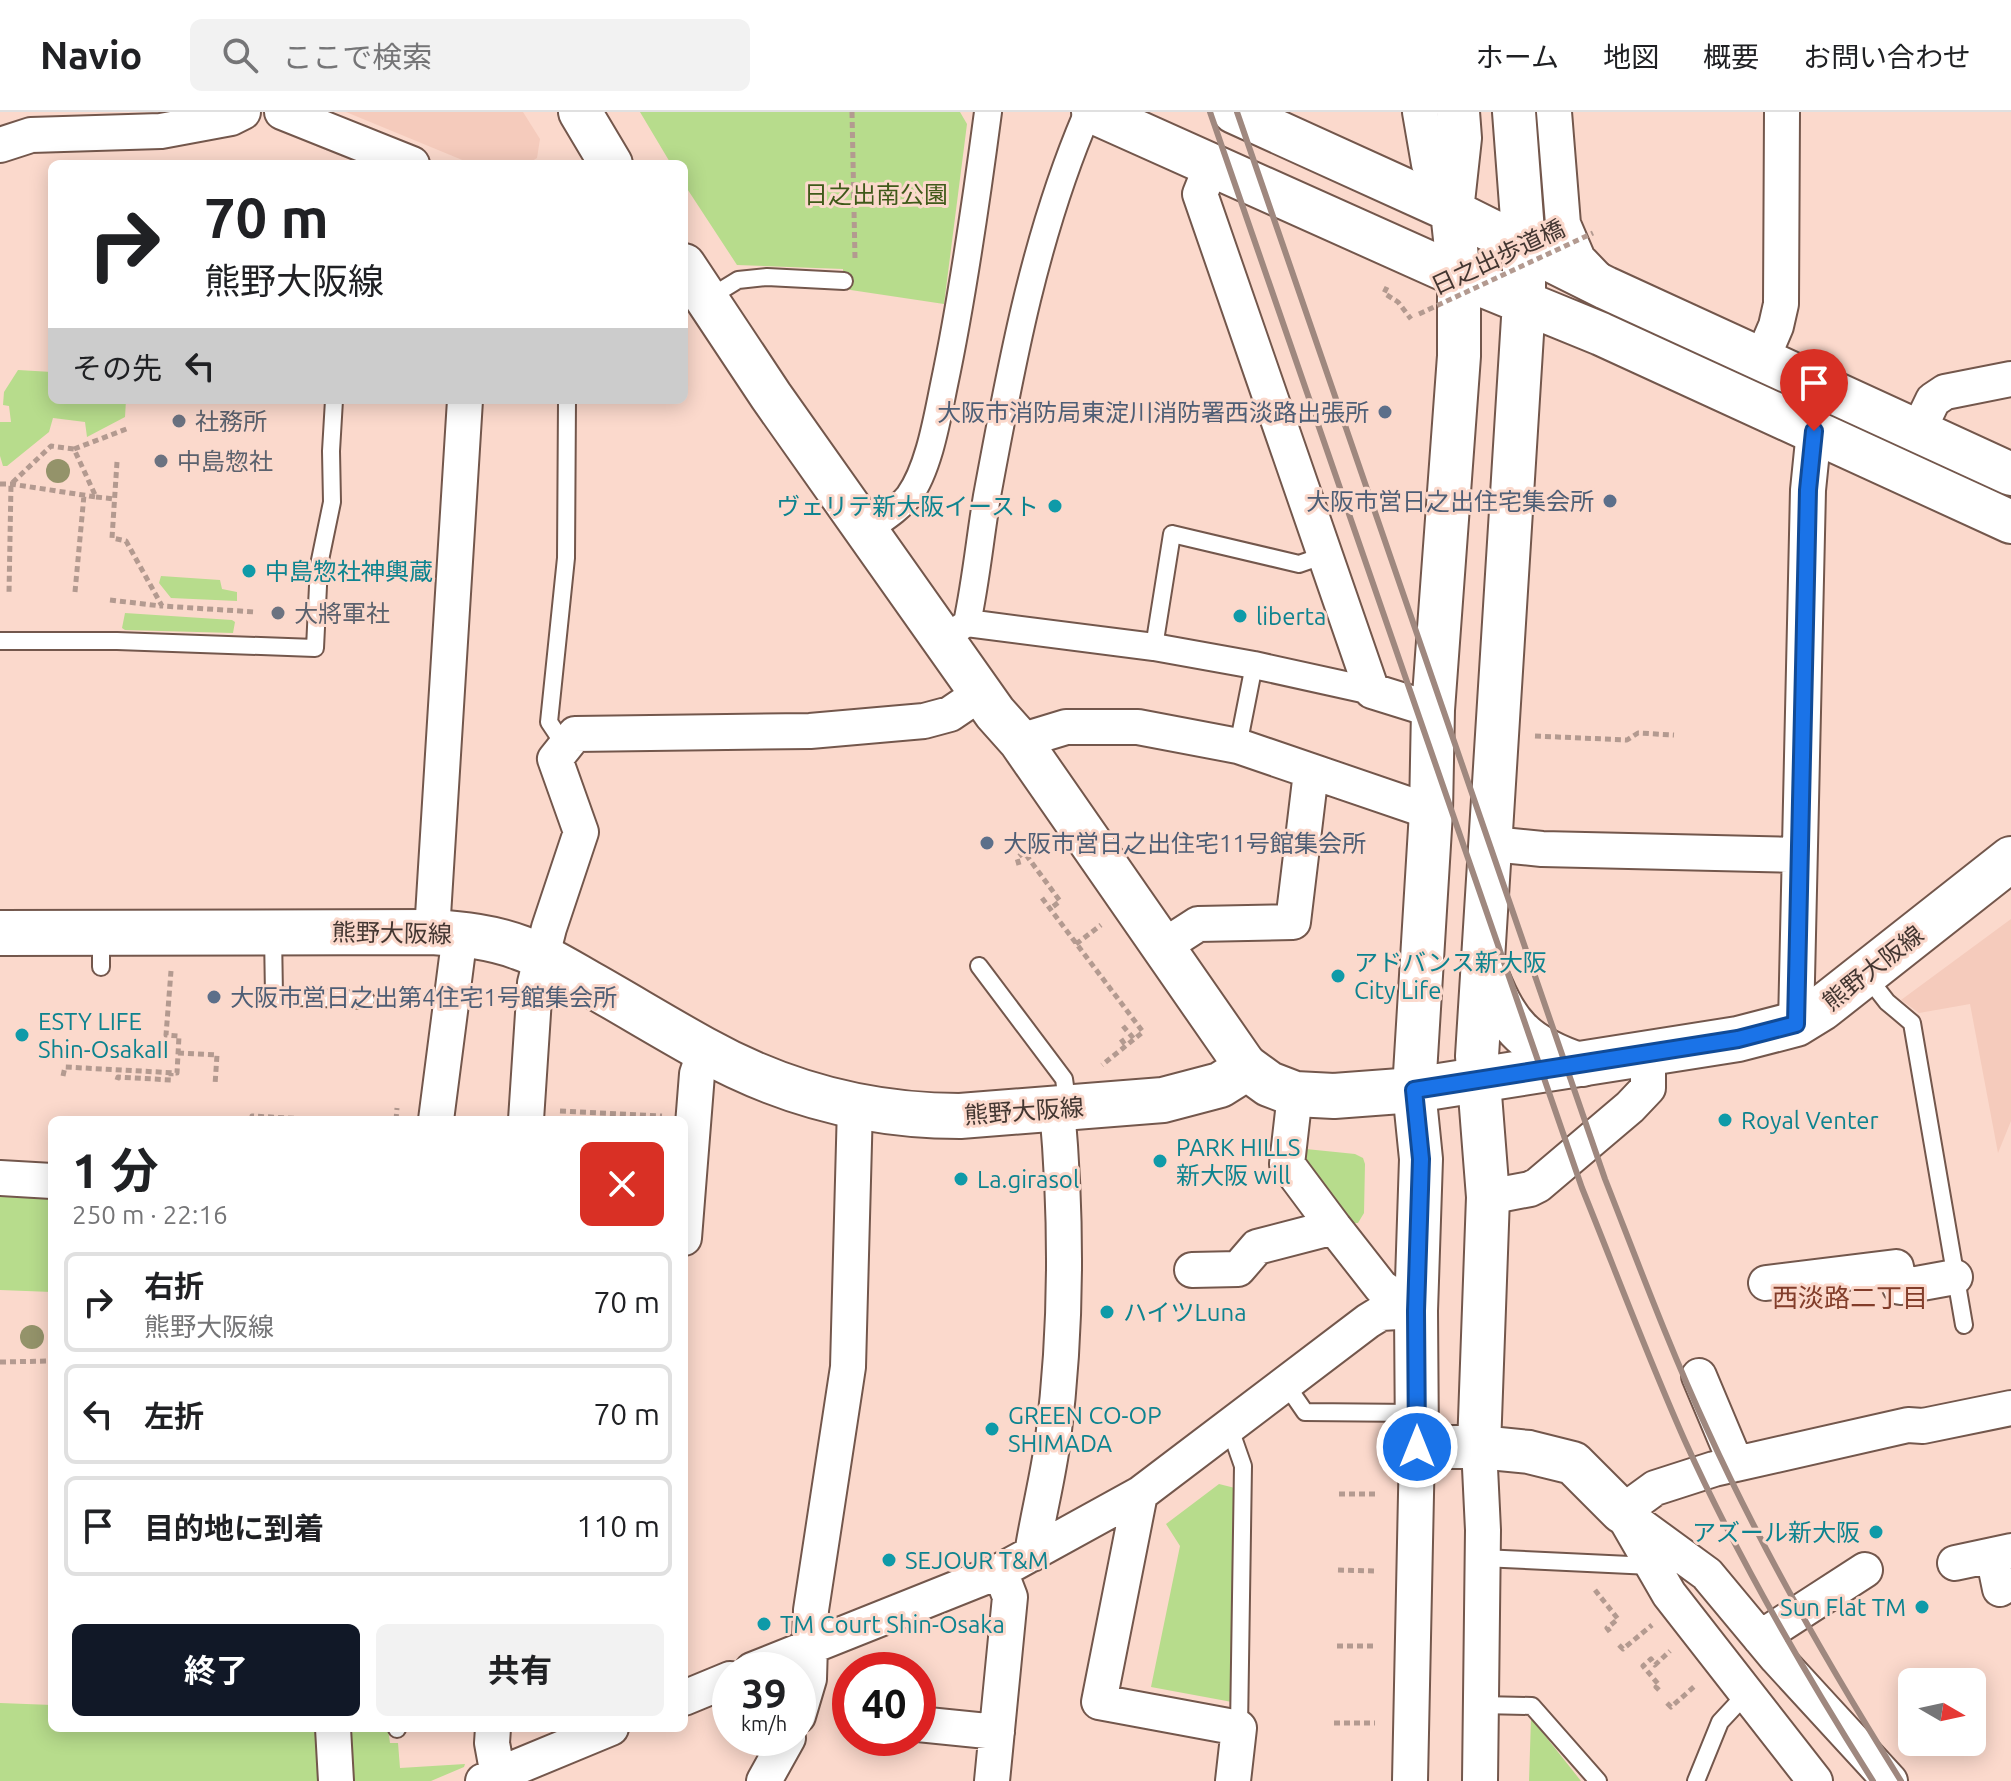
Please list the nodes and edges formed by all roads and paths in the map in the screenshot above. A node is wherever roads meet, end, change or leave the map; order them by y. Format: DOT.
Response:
graph roads {
  1 [pos="243,112"];
  2 [pos="282,112"];
  3 [pos="580,112"];
  4 [pos="852,112"];
  5 [pos="988,112"];
  6 [pos="1090,112"];
  7 [pos="1234,112"];
  8 [pos="1420,112"];
  9 [pos="1458,112"];
  10 [pos="1514,112"];
  11 [pos="1554,112"];
  12 [pos="1782,112"];
  13 [pos="0,145"];
  14 [pos="402,160"];
  15 [pos="604,160"];
  16 [pos="1212,164"];
  17 [pos="1452,211"];
  18 [pos="1593,233"];
  19 [pos="1524,245"];
  20 [pos="688,271"];
  21 [pos="1459,276"];
  22 [pos="844,281"];
  23 [pos="1606,288"];
  24 [pos="1389,296"];
  25 [pos="707,300"];
  26 [pos="1524,302"];
  27 [pos="1419,314"];
  28 [pos="1411,319"];
  29 [pos="1762,359"];
  30 [pos="2011,379"];
  31 [pos="334,404"];
  32 [pos="465,404"];
  33 [pos="567,404"];
  34 [pos="129,428"];
  35 [pos="1814,431"];
  36 [pos="1918,431"];
  37 [pos="74,449"];
  38 [pos="117,462"];
  39 [pos="2011,474"];
  40 [pos="0,484"];
  41 [pos="11,484"];
  42 [pos="84,495"];
  43 [pos="96,497"];
  44 [pos="115,499"];
  45 [pos="2011,522"];
  46 [pos="866,531"];
  47 [pos="1325,555"];
  48 [pos="75,592"];
  49 [pos="9,593"];
  50 [pos="110,600"];
  51 [pos="162,606"];
  52 [pos="255,612"];
  53 [pos="955,631"];
  54 [pos="0,641"];
  55 [pos="1154,647"];
  56 [pos="1254,665"];
  57 [pos="1372,691"];
  58 [pos="981,693"];
  59 [pos="1433,710"];
  60 [pos="1674,735"];
  61 [pos="1535,736"];
  62 [pos="1020,741"];
  63 [pos="565,746"];
  64 [pos="1238,746"];
  65 [pos="1311,772"];
  66 [pos="1431,812"];
  67 [pos="1492,844"];
  68 [pos="1798,855"];
  69 [pos="1019,865"];
  70 [pos="2005,871"];
  71 [pos="1042,898"];
  72 [pos="1050,909"];
  73 [pos="1102,924"];
  74 [pos="0,933"];
  75 [pos="273,933"];
  76 [pos="446,933"];
  77 [pos="1076,944"];
  78 [pos="1164,946"];
  79 [pos="542,956"];
  80 [pos="171,962"];
  81 [pos="1482,964"];
  82 [pos="979,966"];
  83 [pos="1865,973"];
  84 [pos="366,1000"];
  85 [pos="1796,1024"];
  86 [pos="1123,1026"];
  87 [pos="1121,1039"];
  88 [pos="1134,1039"];
  89 [pos="1126,1046"];
  90 [pos="705,1050"];
  91 [pos="178,1053"];
  92 [pos="1648,1055"];
  93 [pos="1582,1065"];
  94 [pos="1247,1068"];
  95 [pos="171,1073"];
  96 [pos="63,1076"];
  97 [pos="117,1080"];
  98 [pos="1480,1080"];
  99 [pos="215,1085"];
  100 [pos="1414,1090"];
  101 [pos="1295,1094"];
  102 [pos="1061,1096"];
  103 [pos="855,1106"];
  104 [pos="397,1108"];
  105 [pos="526,1114"];
  106 [pos="396,1116"];
  107 [pos="436,1116"];
  108 [pos="605,1116"];
  109 [pos="688,1151"];
  110 [pos="0,1178"];
  111 [pos="48,1181"];
  112 [pos="1488,1197"];
  113 [pos="1334,1227"];
  114 [pos="1192,1270"];
  115 [pos="1955,1277"];
  116 [pos="1766,1283"];
  117 [pos="1416,1311"];
  118 [pos="1964,1325"];
  119 [pos="48,1361"];
  120 [pos="0,1362"];
  121 [pos="1699,1376"];
  122 [pos="1285,1383"];
  123 [pos="2011,1408"];
  124 [pos="1229,1426"];
  125 [pos="1416,1430"];
  126 [pos="1479,1447"];
  127 [pos="1736,1464"];
  128 [pos="1140,1494"];
  129 [pos="1339,1494"];
  130 [pos="1378,1494"];
  131 [pos="1622,1512"];
  132 [pos="2002,1553"];
  133 [pos="1032,1554"];
  134 [pos="1482,1558"];
  135 [pos="1571,1562"];
  136 [pos="1955,1563"];
  137 [pos="1653,1566"];
  138 [pos="1338,1570"];
  139 [pos="1865,1570"];
  140 [pos="1000,1571"];
  141 [pos="1377,1571"];
  142 [pos="2000,1589"];
  143 [pos="1653,1623"];
  144 [pos="1610,1632"];
  145 [pos="1760,1638"];
  146 [pos="1619,1645"];
  147 [pos="810,1646"];
  148 [pos="1337,1646"];
  149 [pos="1377,1646"];
  150 [pos="1674,1648"];
  151 [pos="796,1652"];
  152 [pos="810,1652"];
  153 [pos="1701,1681"];
  154 [pos="712,1686"];
  155 [pos="1659,1690"];
  156 [pos="1747,1693"];
  157 [pos="688,1696"];
  158 [pos="1667,1703"];
  159 [pos="1481,1705"];
  160 [pos="1334,1723"];
  161 [pos="1375,1723"];
  162 [pos="936,1726"];
  163 [pos="1239,1728"];
  164 [pos="333,1732"];
  165 [pos="493,1732"];
  166 [pos="602,1732"];
  167 [pos="997,1732"];
  168 [pos="778,1756"];
  169 [pos="493,1779"];
  170 [pos="336,1781"];
  171 [pos="764,1781"];
  172 [pos="992,1781"];
  173 [pos="1233,1781"];
  174 [pos="1410,1781"];
  175 [pos="1480,1781"];
  176 [pos="1598,1781"];
  177 [pos="1696,1781"];
  178 [pos="1815,1781"];
  179 [pos="1890,1781"];
  1 -- 13 [label="street"];
  2 -- 14 [label="street"];
  3 -- 15 [label="street"];
  4 -- 22 [label="path"];
  5 -- 46 [label="street"];
  6 -- 16 [label="street"];
  6 -- 53 [label="street"];
  7 -- 17 [label="street"];
  8 -- 17 [label="street"];
  9 -- 17 [label="street"];
  10 -- 19 [label="street"];
  11 -- 23 [label="street"];
  12 -- 29 [label="street"];
  16 -- 21 [label="street"];
  16 -- 47 [label="street"];
  17 -- 19 [label="street"];
  17 -- 21 [label="street"];
  18 -- 27 [label="path, 日之出歩道橋, bridge"];
  19 -- 23 [label="street"];
  19 -- 26 [label="street"];
  20 -- 25 [label="street"];
  21 -- 26 [label="street"];
  21 -- 59 [label="street"];
  22 -- 25 [label="lane"];
  23 -- 29 [label="street"];
  24 -- 28 [label="path"];
  25 -- 46 [label="street"];
  26 -- 35 [label="street"];
  26 -- 67 [label="street"];
  29 -- 36 [label="street"];
  30 -- 36 [label="street"];
  31 -- 54 [label="lane"];
  32 -- 76 [label="street"];
  33 -- 63 [label="lane"];
  34 -- 37 [label="path"];
  35 -- 45 [label="street"];
  35 -- 68 [label="street"];
  36 -- 39 [label="street"];
  37 -- 41 [label="path"];
  37 -- 43 [label="path"];
  38 -- 44 [label="path"];
  40 -- 41 [label="path"];
  41 -- 42 [label="path"];
  41 -- 49 [label="path"];
  42 -- 43 [label="path"];
  42 -- 48 [label="path"];
  43 -- 44 [label="path"];
  44 -- 51 [label="path"];
  46 -- 53 [label="street"];
  47 -- 55 [label="lane"];
  47 -- 57 [label="street"];
  50 -- 51 [label="path"];
  51 -- 52 [label="path"];
  53 -- 55 [label="street"];
  53 -- 58 [label="street"];
  55 -- 56 [label="street"];
  56 -- 57 [label="street"];
  56 -- 64 [label="lane"];
  57 -- 59 [label="street"];
  58 -- 62 [label="street"];
  58 -- 63 [label="street"];
  59 -- 66 [label="street"];
  60 -- 61 [label="path"];
  62 -- 64 [label="street"];
  62 -- 78 [label="street"];
  63 -- 79 [label="street"];
  64 -- 65 [label="street"];
  65 -- 66 [label="street"];
  65 -- 78 [label="street"];
  66 -- 100 [label="street"];
  67 -- 68 [label="street"];
  67 -- 81 [label="street"];
  68 -- 85 [label="street"];
  69 -- 72 [label="path"];
  70 -- 83 [label="main road, 熊野大阪線"];
  71 -- 72 [label="path"];
  72 -- 77 [label="path"];
  73 -- 77 [label="path"];
  74 -- 75 [label="main road, 熊野大阪線"];
  75 -- 76 [label="main road, 熊野大阪線"];
  75 -- 84 [label="lane"];
  76 -- 79 [label="main road, 熊野大阪線"];
  76 -- 107 [label="street"];
  77 -- 88 [label="path"];
  78 -- 94 [label="street"];
  79 -- 90 [label="main road, 熊野大阪線"];
  79 -- 105 [label="street"];
  80 -- 91 [label="path"];
  81 -- 93 [label="street"];
  81 -- 98 [label="street"];
  82 -- 102 [label="lane"];
  83 -- 85 [label="main road, 熊野大阪線"];
  83 -- 115 [label="lane"];
  85 -- 92 [label="main road, 熊野大阪線"];
  86 -- 88 [label="path"];
  87 -- 89 [label="path"];
  88 -- 89 [label="path"];
  89 -- 102 [label="path"];
  90 -- 103 [label="main road, 熊野大阪線"];
  90 -- 109 [label="street"];
  91 -- 95 [label="path"];
  91 -- 99 [label="path"];
  92 -- 93 [label="main road, 熊野大阪線"];
  92 -- 112 [label="street"];
  93 -- 98 [label="main road, 熊野大阪線"];
  94 -- 101 [label="main road, 熊野大阪線"];
  94 -- 102 [label="main road, 熊野大阪線"];
  95 -- 96 [label="path"];
  95 -- 97 [label="path"];
  98 -- 100 [label="main road, 熊野大阪線"];
  98 -- 112 [label="street"];
  100 -- 101 [label="main road, 熊野大阪線"];
  100 -- 117 [label="street"];
  101 -- 113 [label="street"];
  102 -- 103 [label="main road, 熊野大阪線"];
  102 -- 133 [label="street"];
  103 -- 147 [label="street"];
  104 -- 106 [label="path"];
  105 -- 108 [label="path"];
  110 -- 111 [label="street"];
  112 -- 126 [label="street"];
  113 -- 114 [label="street"];
  113 -- 117 [label="street"];
  115 -- 116 [label="street"];
  115 -- 118 [label="lane"];
  117 -- 122 [label="street"];
  117 -- 125 [label="street"];
  119 -- 120 [label="path"];
  121 -- 127 [label="street"];
  122 -- 124 [label="street"];
  122 -- 125 [label="lane"];
  123 -- 127 [label="street"];
  124 -- 128 [label="street"];
  124 -- 163 [label="lane"];
  125 -- 126 [label="street"];
  125 -- 174 [label="street"];
  126 -- 131 [label="street"];
  126 -- 134 [label="street"];
  127 -- 131 [label="street"];
  128 -- 133 [label="street"];
  128 -- 163 [label="street"];
  129 -- 130 [label="path"];
  131 -- 137 [label="street"];
  131 -- 145 [label="street"];
  132 -- 136 [label="street"];
  132 -- 142 [label="street"];
  133 -- 140 [label="street"];
  134 -- 135 [label="lane"];
  134 -- 159 [label="street"];
  135 -- 137 [label="lane"];
  135 -- 144 [label="path"];
  137 -- 156 [label="street"];
  138 -- 141 [label="path"];
  139 -- 145 [label="street"];
  140 -- 147 [label="street"];
  140 -- 167 [label="street"];
  143 -- 146 [label="path"];
  145 -- 179 [label="street"];
  147 -- 151 [label="street"];
  147 -- 152 [label="street"];
  148 -- 149 [label="path"];
  150 -- 155 [label="path"];
  153 -- 158 [label="path"];
  154 -- 157 [label="street"];
  156 -- 177 [label="lane"];
  156 -- 178 [label="street"];
  159 -- 175 [label="street"];
  159 -- 176 [label="lane"];
  160 -- 161 [label="path"];
  162 -- 167 [label="street"];
  163 -- 173 [label="street"];
  164 -- 170 [label="street"];
  165 -- 169 [label="street"];
  166 -- 169 [label="street"];
  167 -- 172 [label="street"];
  168 -- 171 [label="street"];
}
